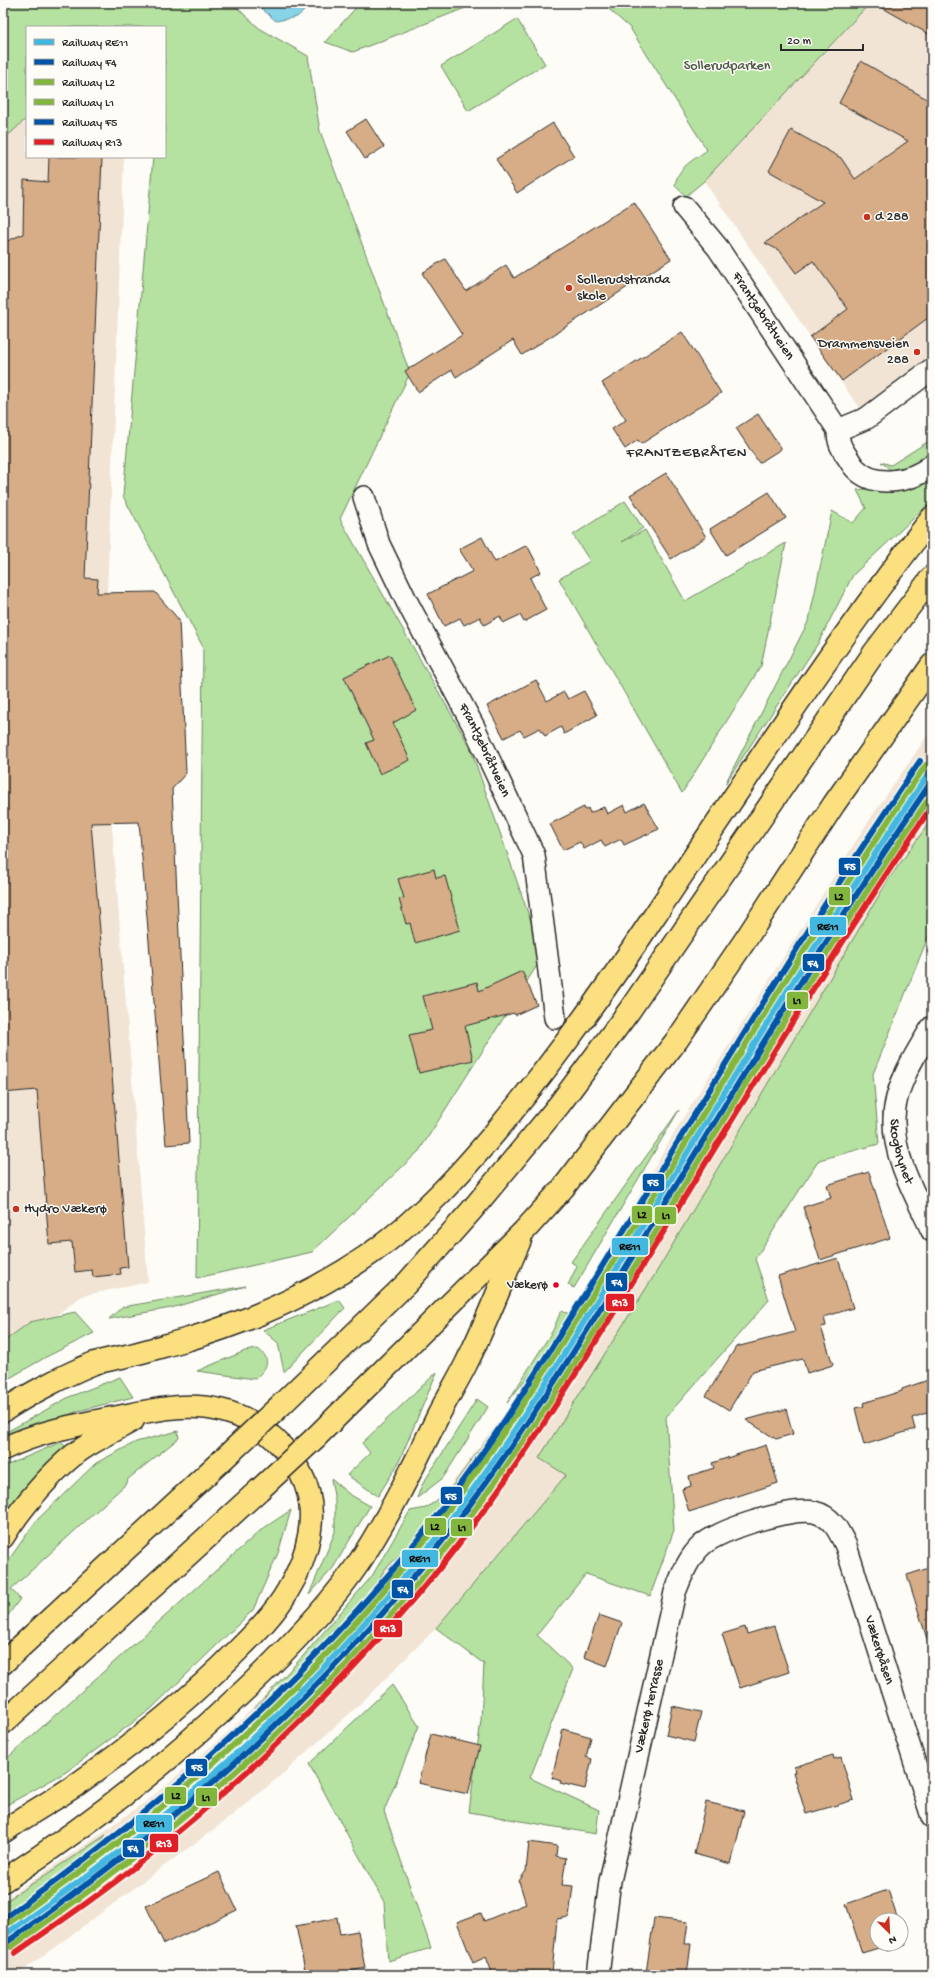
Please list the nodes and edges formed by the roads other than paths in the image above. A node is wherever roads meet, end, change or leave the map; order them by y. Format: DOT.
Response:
graph roads {
  1 [pos="684,207"];
  2 [pos="932,369"];
  3 [pos="838,430"];
  4 [pos="932,466"];
  5 [pos="364,497"];
  6 [pos="932,518"];
  7 [pos="932,577"];
  8 [pos="932,665"];
  9 [pos="555,1018"];
  10 [pos="932,1027"];
  11 [pos="524,1231"];
  12 [pos="932,1231"];
  13 [pos="3,1411"];
  14 [pos="150,1411"];
  15 [pos="3,1449"];
  16 [pos="797,1511"];
  17 [pos="3,1537"];
  18 [pos="3,1663"];
  19 [pos="3,1723"];
  20 [pos="932,1817"];
  21 [pos="6,1829"];
  22 [pos="3,1880"];
  23 [pos="598,1975"];
  1 -- 3 [label="street, Frantzebråtveien"];
  2 -- 3 [label="street"];
  3 -- 4 [label="street, Frantzebråtveien"];
  5 -- 9 [label="street, Frantzebråtveien"];
  6 -- 13 [label="highway"];
  7 -- 18 [label="highway, bridge"];
  8 -- 11 [label="highway"];
  10 -- 12 [label="street, Skogbrynet"];
  11 -- 19 [label="highway, bridge"];
  11 -- 22 [label="highway"];
  14 -- 15 [label="highway"];
  14 -- 17 [label="highway"];
  14 -- 21 [label="highway"];
  16 -- 20 [label="street, Vækerøåsen"];
  16 -- 23 [label="street, Vækerø terrasse"];
}
